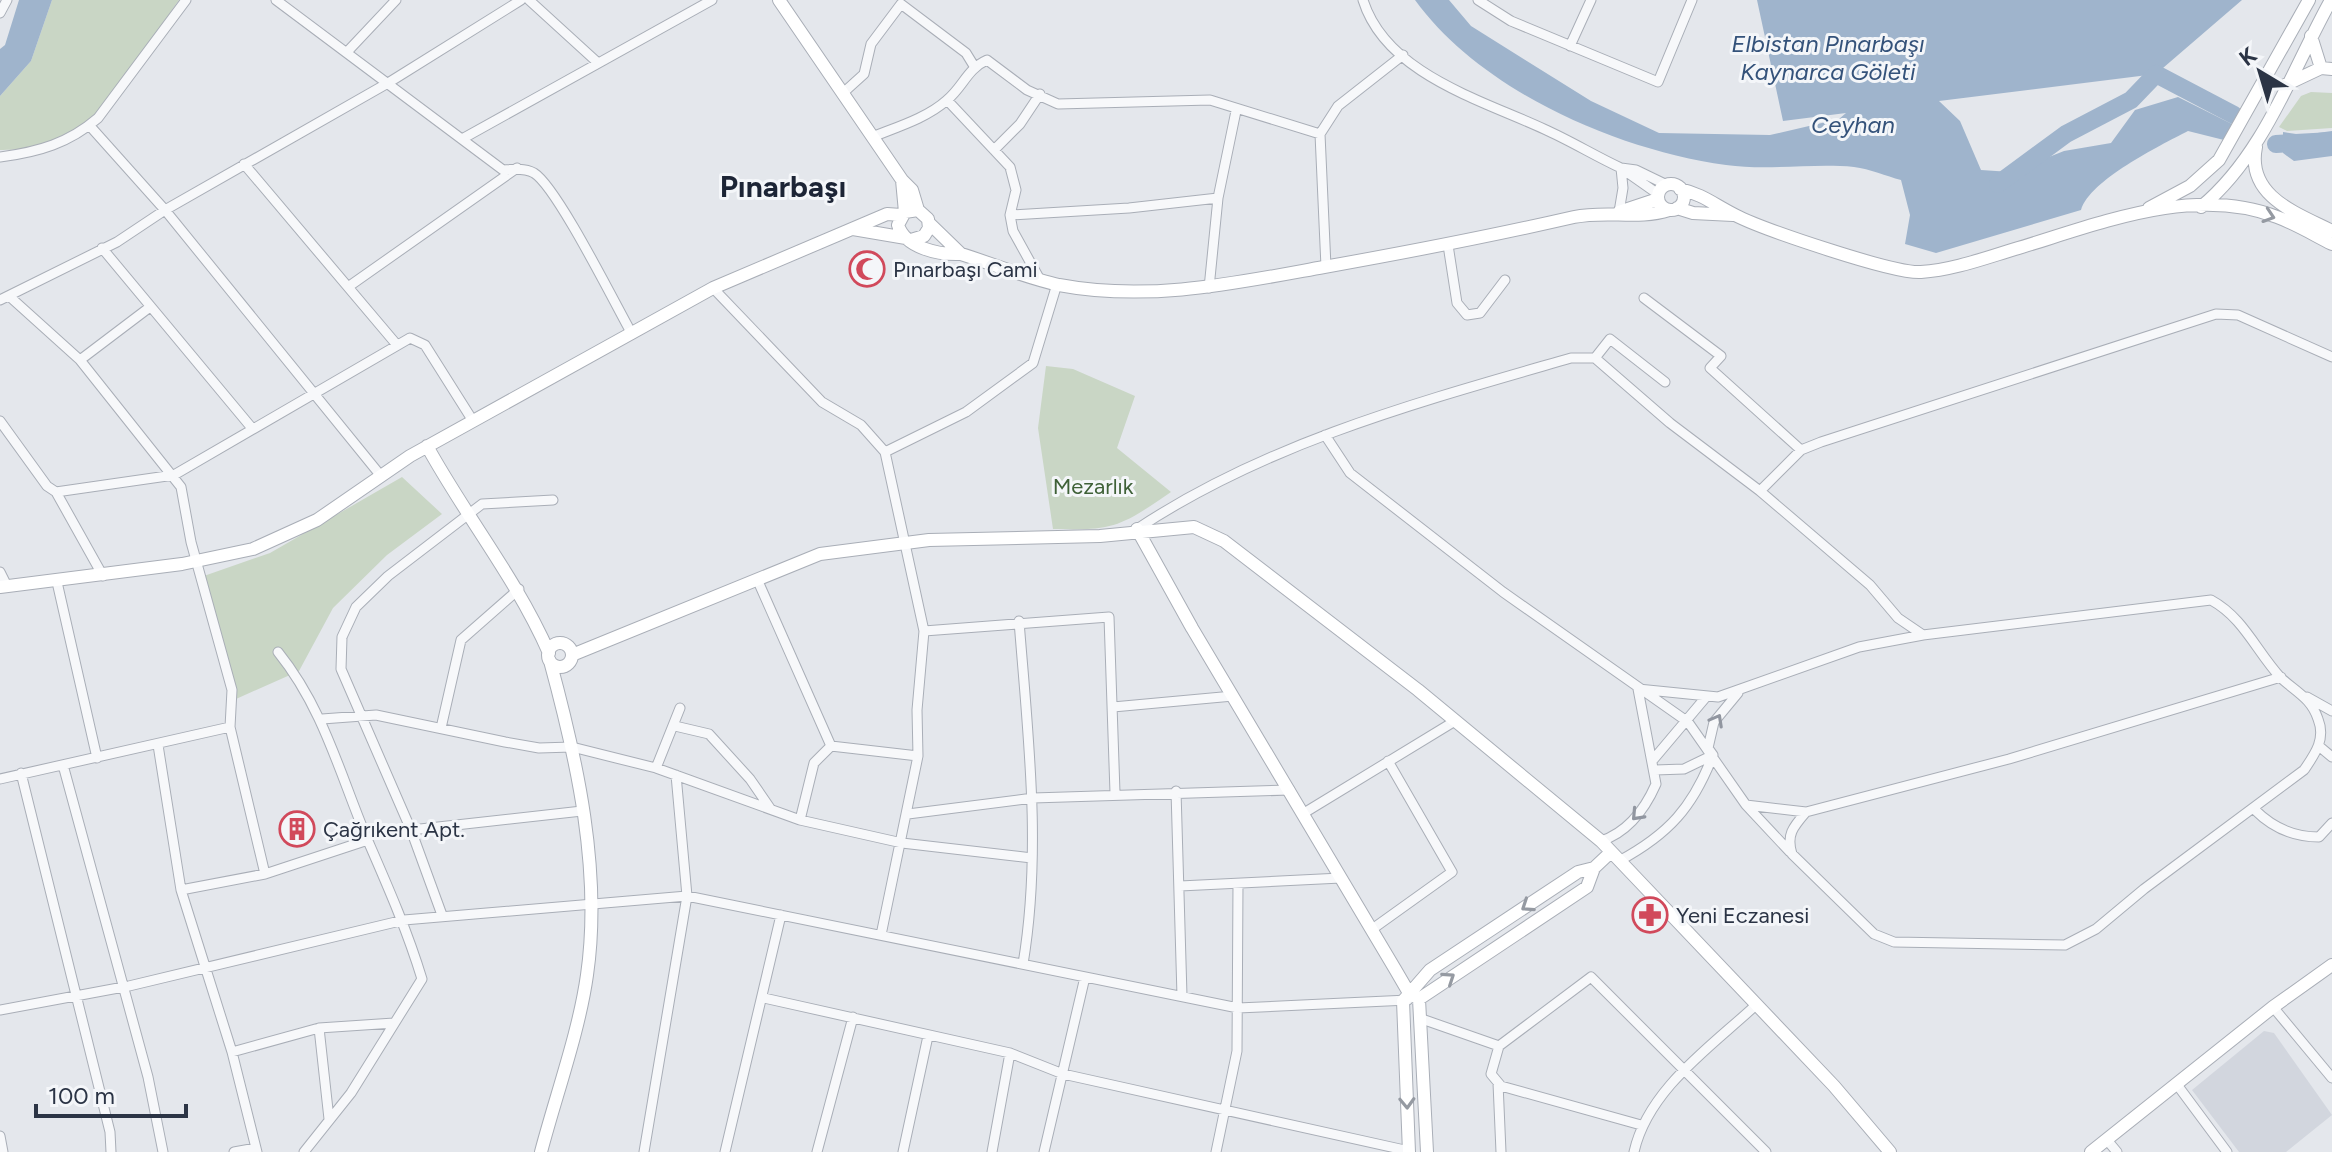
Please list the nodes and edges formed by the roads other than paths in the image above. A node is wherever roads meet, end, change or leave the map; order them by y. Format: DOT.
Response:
graph roads {
  1 [pos="7,0"];
  2 [pos="186,0"];
  3 [pos="276,0"];
  4 [pos="396,0"];
  5 [pos="521,0"];
  6 [pos="529,0"];
  7 [pos="712,0"];
  8 [pos="779,0"];
  9 [pos="1363,0"];
  10 [pos="1478,0"];
  11 [pos="1591,0"];
  12 [pos="1692,0"];
  13 [pos="2309,0"];
  14 [pos="2331,0"];
  15 [pos="0,13"];
  16 [pos="2311,36"];
  17 [pos="1570,46"];
  18 [pos="347,52"];
  19 [pos="1403,55"];
  20 [pos="2298,61"];
  21 [pos="597,62"];
  22 [pos="974,66"];
  23 [pos="2326,68"];
  24 [pos="388,83"];
  25 [pos="2285,85"];
  26 [pos="843,93"];
  27 [pos="1040,94"];
  28 [pos="947,100"];
  29 [pos="1236,111"];
  30 [pos="89,125"];
  31 [pos="2264,126"];
  32 [pos="1320,134"];
  33 [pos="872,137"];
  34 [pos="462,139"];
  35 [pos="994,150"];
  36 [pos="0,157"];
  37 [pos="2219,160"];
  38 [pos="2246,161"];
  39 [pos="244,164"];
  40 [pos="517,168"];
  41 [pos="1621,168"];
  42 [pos="2209,171"];
  43 [pos="2257,176"];
  44 [pos="2220,191"];
  45 [pos="1666,192"];
  46 [pos="1218,198"];
  47 [pos="2201,207"];
  48 [pos="2234,208"];
  49 [pos="1673,209"];
  50 [pos="165,210"];
  51 [pos="908,212"];
  52 [pos="1619,212"];
  53 [pos="2140,212"];
  54 [pos="1010,215"];
  55 [pos="1736,215"];
  56 [pos="929,223"];
  57 [pos="850,229"];
  58 [pos="2332,231"];
  59 [pos="908,239"];
  60 [pos="2332,244"];
  61 [pos="1448,245"];
  62 [pos="102,248"];
  63 [pos="961,254"];
  64 [pos="1326,267"];
  65 [pos="1039,278"];
  66 [pos="1505,280"];
  67 [pos="1057,284"];
  68 [pos="348,287"];
  69 [pos="713,288"];
  70 [pos="1209,288"];
  71 [pos="5,298"];
  72 [pos="1644,298"];
  73 [pos="150,307"];
  74 [pos="632,334"];
  75 [pos="397,345"];
  76 [pos="2332,357"];
  77 [pos="1595,358"];
  78 [pos="80,360"];
  79 [pos="1665,382"];
  80 [pos="317,393"];
  81 [pos="0,421"];
  82 [pos="473,421"];
  83 [pos="251,427"];
  84 [pos="1325,435"];
  85 [pos="427,446"];
  86 [pos="1801,450"];
  87 [pos="885,452"];
  88 [pos="174,475"];
  89 [pos="381,476"];
  90 [pos="1760,491"];
  91 [pos="56,492"];
  92 [pos="553,500"];
  93 [pos="470,513"];
  94 [pos="1137,529"];
  95 [pos="903,545"];
  96 [pos="198,559"];
  97 [pos="0,572"];
  98 [pos="103,576"];
  99 [pos="757,579"];
  100 [pos="57,582"];
  101 [pos="4,587"];
  102 [pos="519,589"];
  103 [pos="534,619"];
  104 [pos="1019,621"];
  105 [pos="924,631"];
  106 [pos="1923,635"];
  107 [pos="562,643"];
  108 [pos="278,652"];
  109 [pos="549,657"];
  110 [pos="570,660"];
  111 [pos="2281,677"];
  112 [pos="1638,689"];
  113 [pos="1740,690"];
  114 [pos="1233,696"];
  115 [pos="1706,697"];
  116 [pos="2307,697"];
  117 [pos="562,704"];
  118 [pos="1113,707"];
  119 [pos="680,708"];
  120 [pos="2332,711"];
  121 [pos="360,716"];
  122 [pos="322,719"];
  123 [pos="1455,721"];
  124 [pos="1688,722"];
  125 [pos="675,726"];
  126 [pos="230,727"];
  127 [pos="441,728"];
  128 [pos="158,745"];
  129 [pos="831,746"];
  130 [pos="572,747"];
  131 [pos="2320,747"];
  132 [pos="1713,755"];
  133 [pos="918,756"];
  134 [pos="2332,757"];
  135 [pos="97,758"];
  136 [pos="1388,761"];
  137 [pos="63,765"];
  138 [pos="1654,766"];
  139 [pos="656,768"];
  140 [pos="21,773"];
  141 [pos="676,775"];
  142 [pos="0,779"];
  143 [pos="1290,790"];
  144 [pos="1176,791"];
  145 [pos="1115,793"];
  146 [pos="1033,798"];
  147 [pos="1746,805"];
  148 [pos="770,808"];
  149 [pos="2255,810"];
  150 [pos="582,811"];
  151 [pos="1806,812"];
  152 [pos="1304,813"];
  153 [pos="908,814"];
  154 [pos="800,820"];
  155 [pos="2332,823"];
  156 [pos="411,830"];
  157 [pos="368,840"];
  158 [pos="1601,841"];
  159 [pos="902,843"];
  160 [pos="1792,854"];
  161 [pos="1615,856"];
  162 [pos="1032,858"];
  163 [pos="265,874"];
  164 [pos="1341,878"];
  165 [pos="1238,884"];
  166 [pos="1180,886"];
  167 [pos="181,890"];
  168 [pos="687,896"];
  169 [pos="592,905"];
  170 [pos="442,915"];
  171 [pos="781,915"];
  172 [pos="404,920"];
  173 [pos="1371,930"];
  174 [pos="881,935"];
  175 [pos="1023,964"];
  176 [pos="2332,965"];
  177 [pos="205,968"];
  178 [pos="1085,977"];
  179 [pos="122,985"];
  180 [pos="1182,996"];
  181 [pos="74,997"];
  182 [pos="1410,997"];
  183 [pos="764,998"];
  184 [pos="1757,1004"];
  185 [pos="2273,1007"];
  186 [pos="1238,1008"];
  187 [pos="0,1010"];
  188 [pos="853,1017"];
  189 [pos="1419,1018"];
  190 [pos="394,1023"];
  191 [pos="319,1028"];
  192 [pos="928,1036"];
  193 [pos="1499,1046"];
  194 [pos="232,1052"];
  195 [pos="1010,1053"];
  196 [pos="1688,1070"];
  197 [pos="1063,1074"];
  198 [pos="2332,1078"];
  199 [pos="1498,1083"];
  200 [pos="2178,1086"];
  201 [pos="1225,1111"];
  202 [pos="329,1119"];
  203 [pos="1641,1125"];
  204 [pos="0,1136"];
  205 [pos="2107,1140"];
  206 [pos="256,1150"];
  207 [pos="1887,1151"];
  208 [pos="3,1152"];
  209 [pos="111,1152"];
  210 [pos="163,1152"];
  211 [pos="234,1152"];
  212 [pos="304,1152"];
  213 [pos="541,1152"];
  214 [pos="644,1152"];
  215 [pos="725,1152"];
  216 [pos="817,1152"];
  217 [pos="903,1152"];
  218 [pos="992,1152"];
  219 [pos="1044,1152"];
  220 [pos="1216,1152"];
  221 [pos="1409,1152"];
  222 [pos="1427,1152"];
  223 [pos="1501,1152"];
  224 [pos="1634,1152"];
  225 [pos="1766,1152"];
  226 [pos="2091,1152"];
  227 [pos="2117,1152"];
  228 [pos="2227,1152"];
  1 -- 15 [label="street"];
  2 -- 30 [label="street"];
  3 -- 18 [label="street"];
  4 -- 18 [label="street"];
  5 -- 24 [label="street"];
  6 -- 21 [label="street"];
  7 -- 21 [label="street"];
  8 -- 26 [label="street"];
  9 -- 19 [label="street"];
  10 -- 17 [label="street"];
  11 -- 17 [label="street"];
  12 -- 17 [label="street"];
  13 -- 37 [label="street"];
  14 -- 16 [label="street"];
  16 -- 20 [label="street"];
  16 -- 23 [label="street"];
  18 -- 24 [label="street"];
  19 -- 32 [label="street"];
  19 -- 41 [label="street"];
  20 -- 23 [label="street"];
  20 -- 25 [label="street"];
  21 -- 34 [label="street"];
  22 -- 26 [label="street"];
  22 -- 27 [label="street"];
  22 -- 28 [label="street"];
  23 -- 25 [label="street"];
  24 -- 34 [label="street"];
  24 -- 39 [label="street"];
  25 -- 31 [label="street"];
  26 -- 33 [label="street"];
  27 -- 29 [label="street"];
  27 -- 35 [label="street"];
  28 -- 33 [label="street"];
  28 -- 35 [label="street"];
  29 -- 32 [label="street"];
  29 -- 46 [label="street"];
  30 -- 36 [label="street"];
  30 -- 50 [label="street"];
  31 -- 38 [label="street"];
  31 -- 43 [label="street"];
  32 -- 64 [label="street"];
  33 -- 51 [label="street"];
  34 -- 40 [label="street"];
  35 -- 54 [label="street"];
  37 -- 38 [label="street"];
  37 -- 42 [label="street"];
  38 -- 43 [label="street"];
  38 -- 44 [label="street"];
  39 -- 50 [label="street"];
  39 -- 68 [label="street"];
  40 -- 68 [label="street"];
  40 -- 74 [label="street"];
  41 -- 45 [label="street"];
  41 -- 52 [label="street"];
  42 -- 44 [label="street"];
  42 -- 53 [label="street"];
  43 -- 58 [label="street"];
  44 -- 47 [label="street"];
  44 -- 48 [label="street"];
  45 -- 49 [label="street"];
  45 -- 49 [label="street"];
  45 -- 52 [label="street"];
  45 -- 55 [label="street"];
  46 -- 54 [label="street"];
  46 -- 70 [label="street"];
  47 -- 48 [label="street"];
  47 -- 53 [label="street"];
  48 -- 60 [label="street, one-way"];
  49 -- 52 [label="street"];
  49 -- 55 [label="street"];
  50 -- 62 [label="street"];
  50 -- 80 [label="street"];
  51 -- 56 [label="street"];
  51 -- 57 [label="street"];
  51 -- 59 [label="street"];
  52 -- 61 [label="street"];
  53 -- 55 [label="street"];
  54 -- 65 [label="street"];
  56 -- 59 [label="street"];
  56 -- 63 [label="street"];
  57 -- 59 [label="street"];
  57 -- 69 [label="street"];
  59 -- 63 [label="street"];
  61 -- 64 [label="street"];
  61 -- 66 [label="street"];
  62 -- 71 [label="street"];
  62 -- 73 [label="street"];
  63 -- 65 [label="street"];
  64 -- 70 [label="street"];
  65 -- 67 [label="street"];
  67 -- 70 [label="street"];
  67 -- 87 [label="street"];
  68 -- 75 [label="street"];
  69 -- 74 [label="street"];
  69 -- 87 [label="street"];
  71 -- 78 [label="street"];
  72 -- 86 [label="street"];
  73 -- 78 [label="street"];
  73 -- 83 [label="street"];
  74 -- 82 [label="street"];
  75 -- 80 [label="street"];
  75 -- 82 [label="street"];
  76 -- 86 [label="street"];
  77 -- 79 [label="street"];
  77 -- 84 [label="street"];
  77 -- 90 [label="street"];
  78 -- 88 [label="street"];
  80 -- 83 [label="street"];
  80 -- 89 [label="street"];
  81 -- 91 [label="street"];
  82 -- 85 [label="street"];
  83 -- 88 [label="street"];
  84 -- 94 [label="street"];
  84 -- 112 [label="street"];
  85 -- 89 [label="street"];
  85 -- 93 [label="street"];
  86 -- 90 [label="street"];
  87 -- 95 [label="street"];
  88 -- 91 [label="street"];
  88 -- 96 [label="street"];
  89 -- 96 [label="street"];
  90 -- 106 [label="street"];
  91 -- 98 [label="street"];
  92 -- 93 [label="street"];
  93 -- 102 [label="street"];
  93 -- 121 [label="street"];
  94 -- 95 [label="street"];
  94 -- 114 [label="street"];
  94 -- 123 [label="street"];
  95 -- 99 [label="street"];
  95 -- 105 [label="street"];
  96 -- 98 [label="street"];
  96 -- 126 [label="street"];
  97 -- 101 [label="street"];
  98 -- 100 [label="street"];
  99 -- 110 [label="street"];
  99 -- 129 [label="street"];
  100 -- 101 [label="street"];
  100 -- 135 [label="street"];
  102 -- 103 [label="street"];
  102 -- 127 [label="street"];
  103 -- 107 [label="street"];
  103 -- 109 [label="street"];
  104 -- 105 [label="street"];
  104 -- 118 [label="street"];
  104 -- 146 [label="street"];
  105 -- 133 [label="street"];
  106 -- 111 [label="street"];
  106 -- 113 [label="street"];
  107 -- 109 [label="street"];
  107 -- 110 [label="street"];
  108 -- 122 [label="street"];
  109 -- 110 [label="street"];
  109 -- 117 [label="street"];
  110 -- 117 [label="street"];
  111 -- 116 [label="street"];
  111 -- 151 [label="street"];
  112 -- 115 [label="street"];
  112 -- 124 [label="street"];
  112 -- 138 [label="street"];
  113 -- 115 [label="street"];
  132 -- 113 [label="street, one-way"];
  114 -- 118 [label="street"];
  114 -- 143 [label="street"];
  115 -- 124 [label="street"];
  116 -- 120 [label="street"];
  116 -- 131 [label="street"];
  117 -- 130 [label="street"];
  118 -- 145 [label="street"];
  119 -- 125 [label="street"];
  121 -- 122 [label="street"];
  121 -- 127 [label="street"];
  121 -- 156 [label="street"];
  122 -- 157 [label="street"];
  123 -- 136 [label="street"];
  123 -- 158 [label="street"];
  124 -- 132 [label="street"];
  124 -- 138 [label="street"];
  125 -- 139 [label="street"];
  125 -- 148 [label="street"];
  126 -- 128 [label="street"];
  126 -- 163 [label="street"];
  127 -- 130 [label="street"];
  128 -- 135 [label="street"];
  128 -- 167 [label="street"];
  129 -- 133 [label="street"];
  129 -- 154 [label="street"];
  130 -- 139 [label="street"];
  130 -- 150 [label="street"];
  131 -- 134 [label="street"];
  131 -- 149 [label="street"];
  132 -- 138 [label="street"];
  132 -- 147 [label="street"];
  132 -- 161 [label="street"];
  133 -- 153 [label="street"];
  135 -- 137 [label="street"];
  136 -- 152 [label="street"];
  136 -- 173 [label="street"];
  137 -- 140 [label="street"];
  137 -- 179 [label="street"];
  138 -- 158 [label="street, one-way"];
  139 -- 141 [label="street"];
  140 -- 142 [label="street"];
  140 -- 181 [label="street"];
  141 -- 148 [label="street"];
  141 -- 168 [label="street"];
  143 -- 144 [label="street"];
  143 -- 152 [label="street"];
  144 -- 145 [label="street"];
  144 -- 166 [label="street"];
  145 -- 146 [label="street"];
  146 -- 153 [label="street"];
  146 -- 162 [label="street"];
  147 -- 151 [label="street"];
  147 -- 160 [label="street"];
  148 -- 154 [label="street"];
  149 -- 155 [label="street"];
  149 -- 160 [label="street"];
  150 -- 156 [label="street"];
  150 -- 169 [label="street"];
  151 -- 160 [label="street"];
  152 -- 164 [label="street"];
  153 -- 159 [label="street"];
  154 -- 159 [label="street"];
  156 -- 170 [label="street"];
  157 -- 163 [label="street"];
  157 -- 172 [label="street"];
  158 -- 161 [label="street"];
  159 -- 162 [label="street"];
  159 -- 174 [label="street"];
  161 -- 182 [label="street"];
  161 -- 184 [label="street"];
  162 -- 175 [label="street"];
  163 -- 167 [label="street"];
  164 -- 165 [label="street"];
  164 -- 173 [label="street"];
  165 -- 166 [label="street"];
  165 -- 186 [label="street"];
  166 -- 180 [label="street"];
  167 -- 177 [label="street"];
  168 -- 169 [label="street"];
  168 -- 171 [label="street"];
  168 -- 214 [label="street"];
  169 -- 170 [label="street"];
  169 -- 213 [label="street"];
  170 -- 172 [label="street"];
  171 -- 174 [label="street"];
  171 -- 183 [label="street"];
  172 -- 177 [label="street"];
  172 -- 190 [label="street"];
  173 -- 182 [label="street"];
  174 -- 175 [label="street"];
  175 -- 178 [label="street"];
  176 -- 185 [label="street"];
  177 -- 179 [label="street"];
  177 -- 194 [label="street"];
  178 -- 180 [label="street"];
  178 -- 197 [label="street"];
  179 -- 181 [label="street"];
  179 -- 210 [label="street"];
  180 -- 186 [label="street"];
  181 -- 187 [label="street"];
  181 -- 209 [label="street"];
  182 -- 186 [label="street"];
  182 -- 189 [label="street"];
  182 -- 221 [label="street, one-way"];
  183 -- 188 [label="street"];
  183 -- 215 [label="street"];
  184 -- 196 [label="street"];
  184 -- 207 [label="street"];
  185 -- 198 [label="street"];
  185 -- 200 [label="street"];
  186 -- 201 [label="street"];
  188 -- 192 [label="street"];
  188 -- 216 [label="street"];
  189 -- 193 [label="street"];
  189 -- 222 [label="street"];
  190 -- 191 [label="street"];
  190 -- 202 [label="street"];
  191 -- 194 [label="street"];
  191 -- 202 [label="street"];
  192 -- 195 [label="street"];
  192 -- 217 [label="street"];
  193 -- 196 [label="street"];
  193 -- 199 [label="street"];
  194 -- 206 [label="street"];
  195 -- 197 [label="street"];
  195 -- 218 [label="street"];
  196 -- 203 [label="street"];
  196 -- 225 [label="street"];
  197 -- 201 [label="street"];
  197 -- 219 [label="street"];
  199 -- 203 [label="street"];
  199 -- 223 [label="street"];
  200 -- 205 [label="street"];
  200 -- 228 [label="street"];
  201 -- 220 [label="street"];
  201 -- 221 [label="street"];
  202 -- 212 [label="street"];
  203 -- 224 [label="street"];
  204 -- 208 [label="street"];
  205 -- 226 [label="street"];
  205 -- 227 [label="street"];
  206 -- 211 [label="street"];
}
